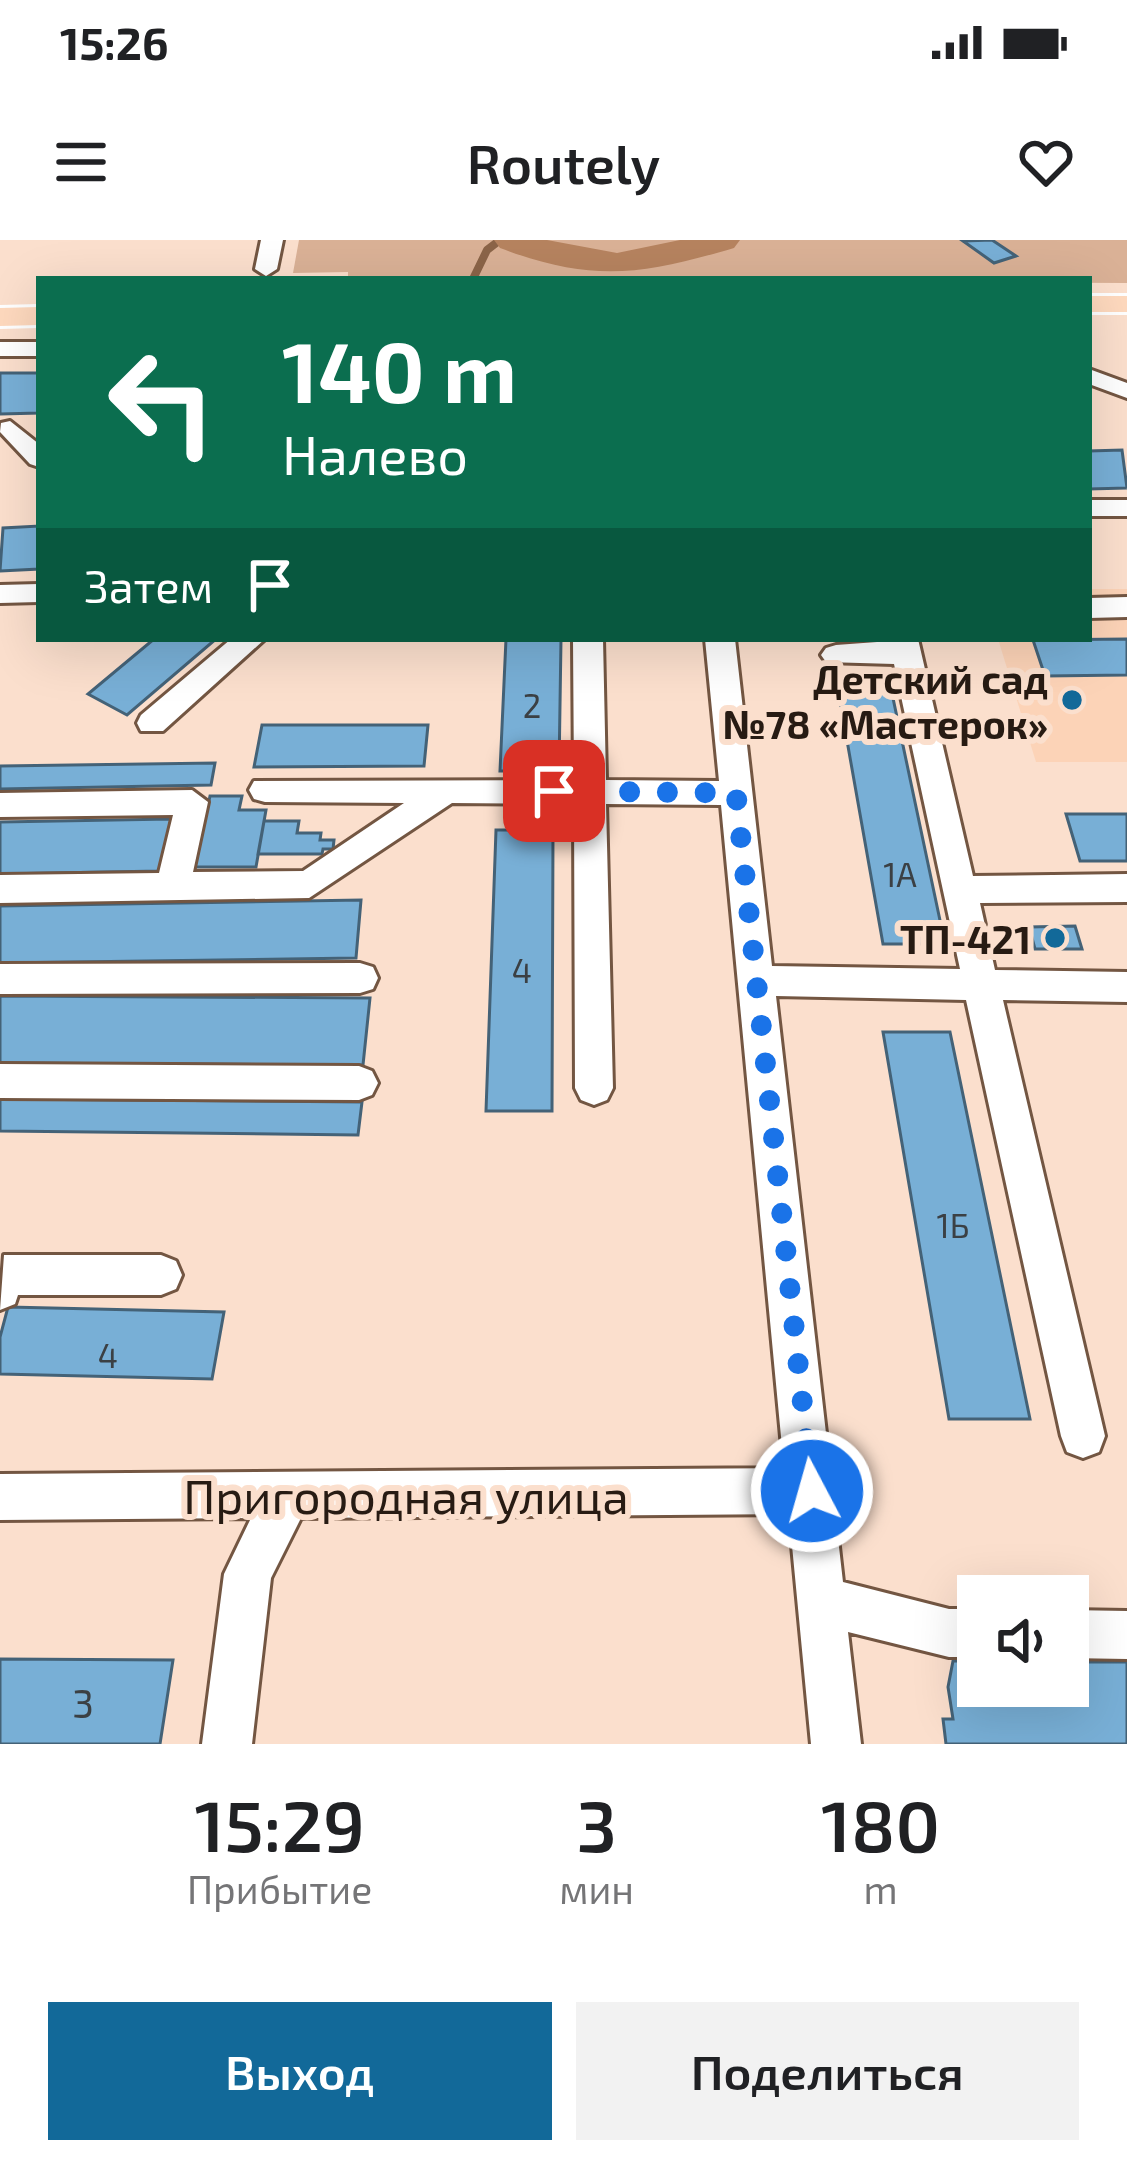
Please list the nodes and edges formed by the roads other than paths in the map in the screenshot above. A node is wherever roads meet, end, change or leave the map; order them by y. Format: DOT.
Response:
graph roads {
  1 [pos="272,240"];
  2 [pos="266,269"];
  3 [pos="1092,304"];
  4 [pos="1127,304"];
  5 [pos="36,316"];
  6 [pos="0,317"];
  7 [pos="0,349"];
  8 [pos="36,349"];
  9 [pos="1092,377"];
  10 [pos="1127,391"];
  11 [pos="5,428"];
  12 [pos="36,428"];
  13 [pos="36,456"];
  14 [pos="1092,508"];
  15 [pos="1127,508"];
  16 [pos="36,593"];
  17 [pos="0,594"];
  18 [pos="1127,607"];
  19 [pos="1092,608"];
  20 [pos="246,642"];
  21 [pos="588,642"];
  22 [pos="720,642"];
  23 [pos="904,646"];
  24 [pos="836,655"];
  25 [pos="152,723"];
  26 [pos="265,790"];
  27 [pos="446,791"];
  28 [pos="590,792"];
  29 [pos="736,793"];
  30 [pos="0,805"];
  31 [pos="173,886"];
  32 [pos="1127,888"];
  33 [pos="0,890"];
  34 [pos="959,890"];
  35 [pos="360,978"];
  36 [pos="0,980"];
  37 [pos="757,981"];
  38 [pos="980,984"];
  39 [pos="1127,987"];
  40 [pos="0,1081"];
  41 [pos="358,1083"];
  42 [pos="594,1088"];
  43 [pos="161,1275"];
  44 [pos="0,1289"];
  45 [pos="1083,1436"];
  46 [pos="812,1491"];
  47 [pos="287,1497"];
  48 [pos="0,1498"];
  49 [pos="822,1601"];
  50 [pos="957,1633"];
  51 [pos="1089,1634"];
  52 [pos="1127,1635"];
  53 [pos="226,1744"];
  54 [pos="836,1744"];
  1 -- 2 [label="street"];
  3 -- 4 [label="main road"];
  5 -- 6 [label="main road"];
  7 -- 8 [label="street"];
  9 -- 10 [label="street"];
  11 -- 12 [label="street"];
  11 -- 13 [label="street"];
  14 -- 15 [label="street"];
  16 -- 17 [label="street"];
  18 -- 19 [label="street"];
  20 -- 25 [label="street"];
  21 -- 28 [label="street"];
  22 -- 29 [label="street"];
  23 -- 24 [label="street"];
  23 -- 34 [label="street"];
  26 -- 27 [label="street"];
  27 -- 28 [label="street"];
  27 -- 31 [label="street"];
  28 -- 29 [label="street"];
  28 -- 42 [label="street"];
  29 -- 37 [label="street"];
  30 -- 31 [label="street"];
  31 -- 33 [label="street"];
  32 -- 34 [label="street"];
  34 -- 38 [label="street"];
  35 -- 36 [label="street"];
  37 -- 38 [label="street"];
  37 -- 46 [label="street"];
  38 -- 39 [label="street"];
  38 -- 45 [label="street"];
  40 -- 41 [label="street"];
  43 -- 44 [label="street"];
  46 -- 47 [label="street, Пригородная улица"];
  46 -- 49 [label="street"];
  47 -- 48 [label="street, Пригородная улица"];
  47 -- 53 [label="street"];
  49 -- 50 [label="street"];
  49 -- 54 [label="street"];
  51 -- 52 [label="street"];
}
